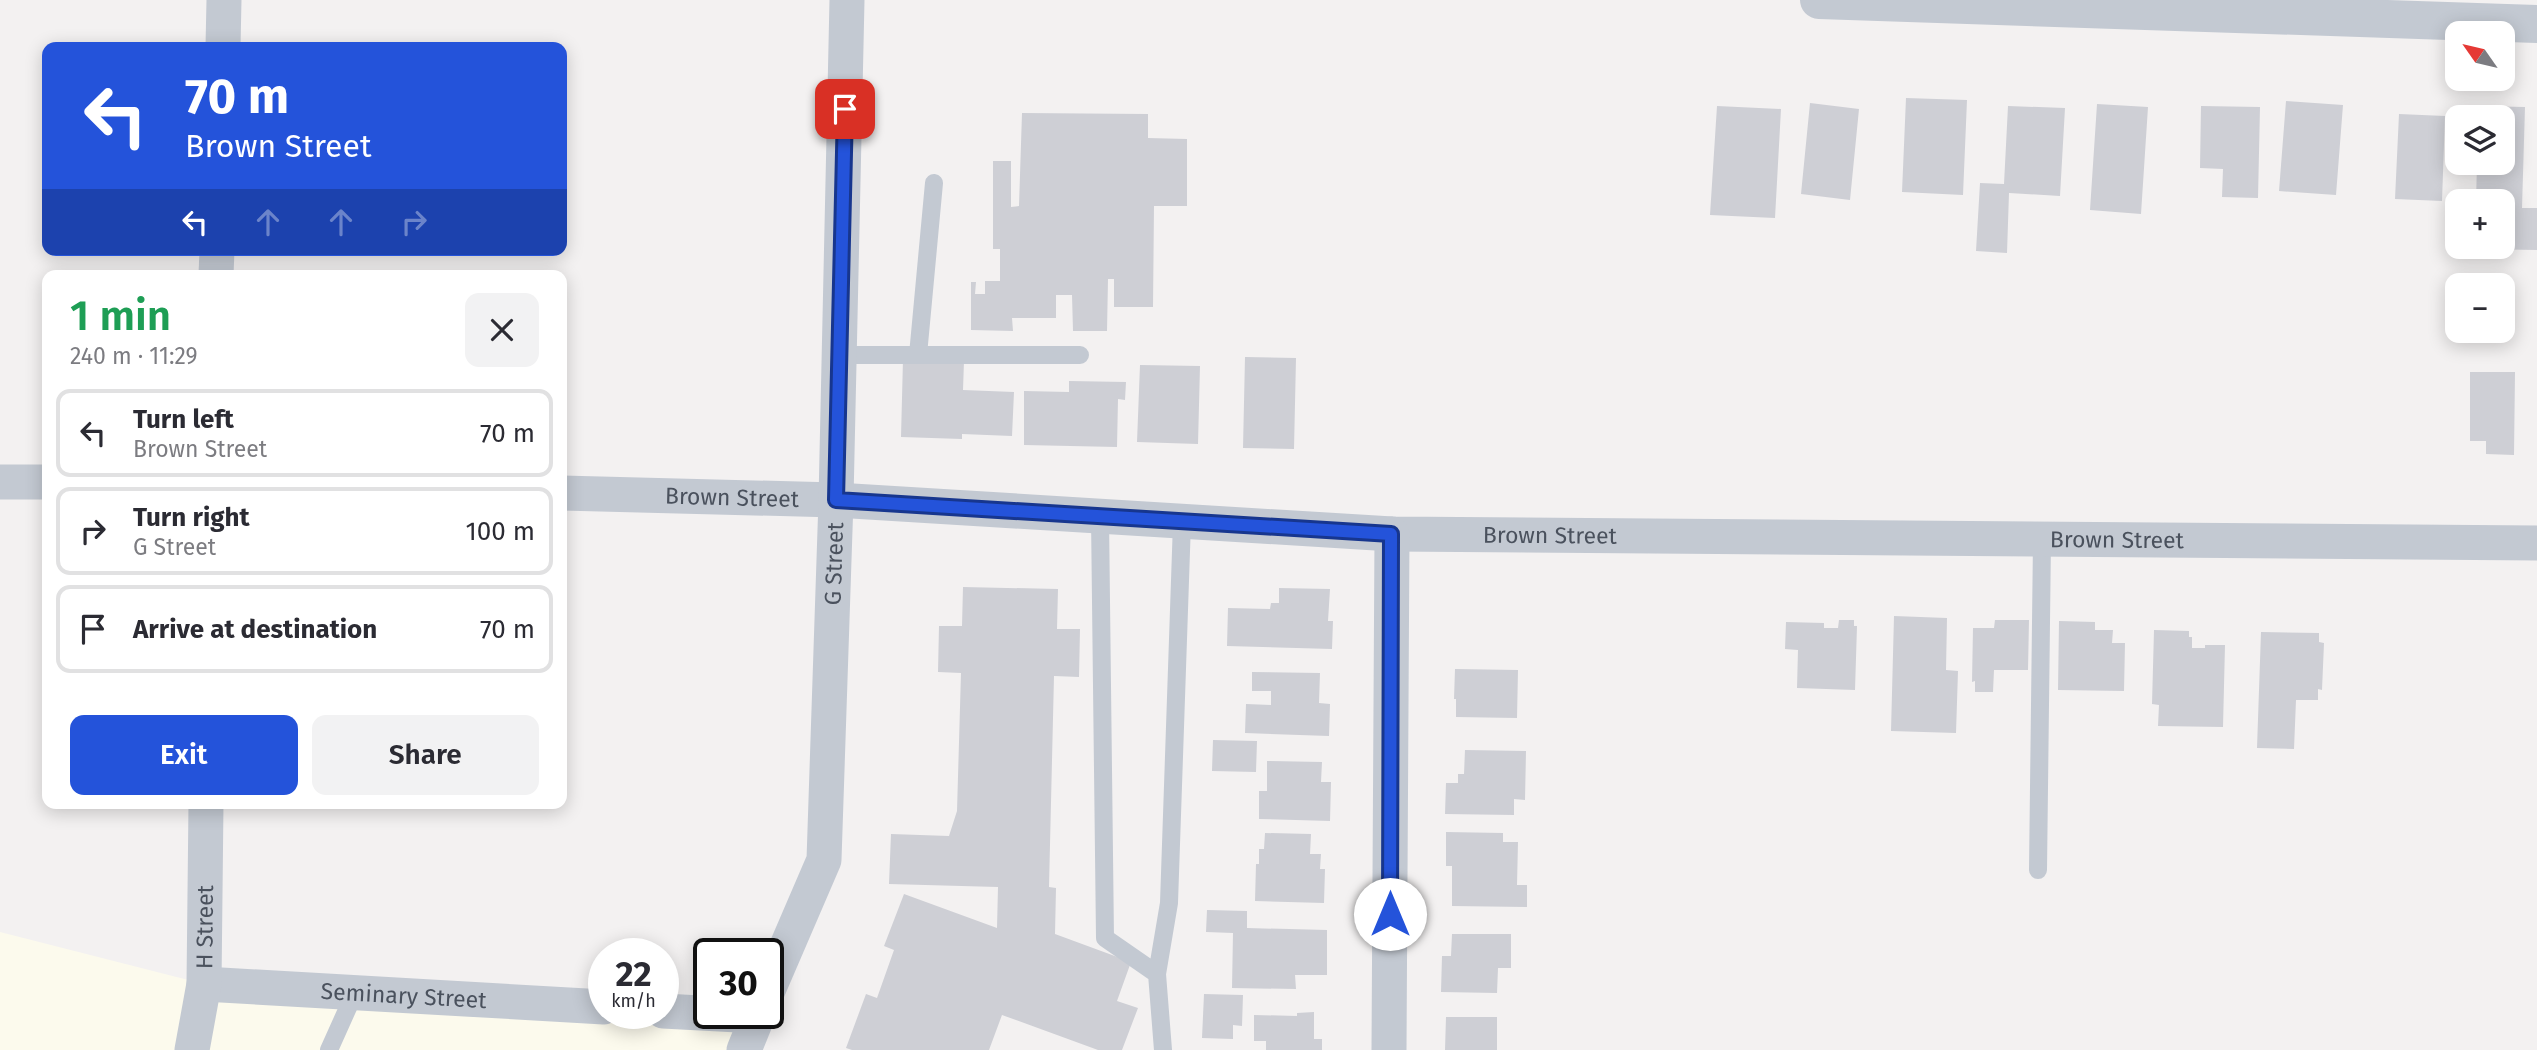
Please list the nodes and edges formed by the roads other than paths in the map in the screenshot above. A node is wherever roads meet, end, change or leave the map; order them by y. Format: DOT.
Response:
graph roads {
  1 [pos="224,0"];
  2 [pos="847,0"];
  3 [pos="1819,0"];
  4 [pos="2537,24"];
  5 [pos="223,42"];
  6 [pos="934,183"];
  7 [pos="839,355"];
  8 [pos="918,355"];
  9 [pos="1080,355"];
  10 [pos="0,482"];
  11 [pos="42,482"];
  12 [pos="567,492"];
  13 [pos="836,500"];
  14 [pos="1100,517"];
  15 [pos="1182,522"];
  16 [pos="1391,534"];
  17 [pos="2042,540"];
  18 [pos="2537,543"];
  19 [pos="206,809"];
  20 [pos="2038,870"];
  21 [pos="784,953"];
  22 [pos="1157,974"];
  23 [pos="204,984"];
  24 [pos="355,992"];
  25 [pos="588,1006"];
  26 [pos="752,1029"];
  27 [pos="192,1050"];
  28 [pos="330,1050"];
  29 [pos="744,1050"];
  30 [pos="1163,1050"];
  31 [pos="1389,1050"];
  1 -- 5 [label="street"];
  2 -- 7 [label="street, G Street"];
  3 -- 4 [label="street"];
  6 -- 8 [label="lane"];
  7 -- 8 [label="lane"];
  7 -- 13 [label="street, G Street"];
  8 -- 9 [label="lane"];
  10 -- 11 [label="street"];
  12 -- 13 [label="street, Brown Street"];
  13 -- 14 [label="street, Brown Street"];
  13 -- 21 [label="street, G Street"];
  14 -- 15 [label="street, Brown Street"];
  14 -- 22 [label="lane"];
  15 -- 16 [label="street, Brown Street"];
  15 -- 22 [label="lane"];
  16 -- 17 [label="street, Brown Street"];
  16 -- 31 [label="street"];
  17 -- 18 [label="street, Brown Street"];
  17 -- 20 [label="lane"];
  19 -- 23 [label="street, H Street"];
  22 -- 30 [label="lane"];
  23 -- 24 [label="street, Seminary Street"];
  23 -- 27 [label="street, H Street"];
  24 -- 25 [label="street, Seminary Street"];
  24 -- 28 [label="lane"];
  26 -- 29 [label="street, G Street"];
}
